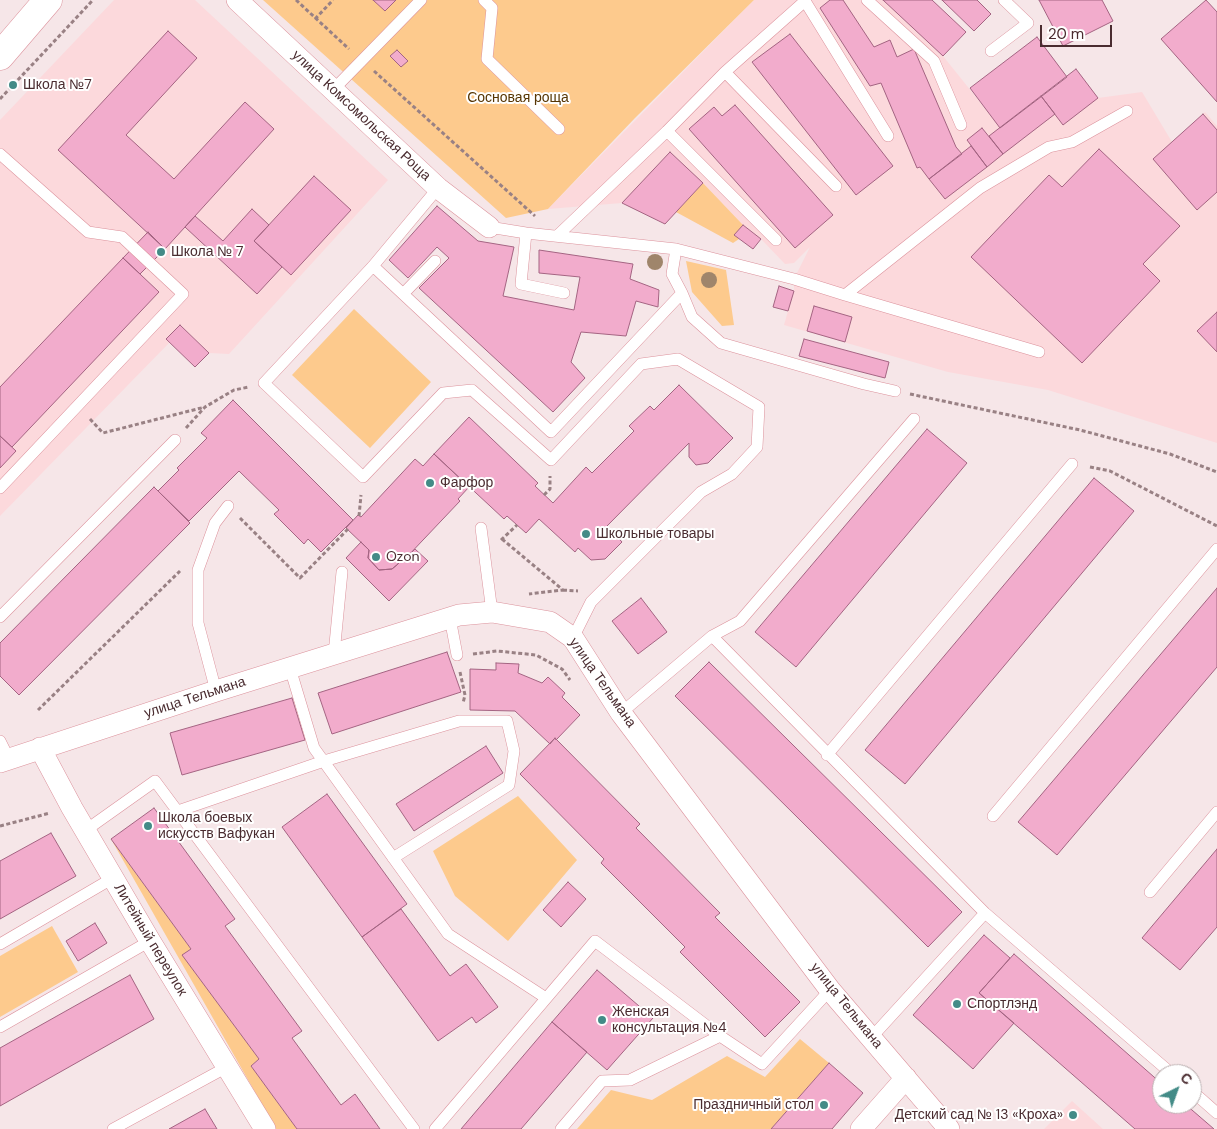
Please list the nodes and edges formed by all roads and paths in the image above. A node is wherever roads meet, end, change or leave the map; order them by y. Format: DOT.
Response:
graph roads {
  1 [pos="48,0"];
  2 [pos="93,0"];
  3 [pos="238,0"];
  4 [pos="296,0"];
  5 [pos="333,0"];
  6 [pos="421,0"];
  7 [pos="484,0"];
  8 [pos="867,0"];
  9 [pos="1004,0"];
  10 [pos="806,1"];
  11 [pos="316,19"];
  12 [pos="991,51"];
  13 [pos="0,56"];
  14 [pos="362,61"];
  15 [pos="725,72"];
  16 [pos="334,90"];
  17 [pos="0,99"];
  18 [pos="1127,111"];
  19 [pos="961,125"];
  20 [pos="559,129"];
  21 [pos="667,131"];
  22 [pos="888,136"];
  23 [pos="0,154"];
  24 [pos="836,186"];
  25 [pos="438,188"];
  26 [pos="489,227"];
  27 [pos="526,233"];
  28 [pos="557,236"];
  29 [pos="776,240"];
  30 [pos="676,248"];
  31 [pos="435,261"];
  32 [pos="373,266"];
  33 [pos="564,293"];
  34 [pos="682,293"];
  35 [pos="402,294"];
  36 [pos="845,295"];
  37 [pos="1039,352"];
  38 [pos="264,383"];
  39 [pos="895,391"];
  40 [pos="205,407"];
  41 [pos="914,418"];
  42 [pos="92,421"];
  43 [pos="175,440"];
  44 [pos="1072,464"];
  45 [pos="1217,472"];
  46 [pos="0,488"];
  47 [pos="228,506"];
  48 [pos="1217,526"];
  49 [pos="481,528"];
  50 [pos="348,530"];
  51 [pos="502,538"];
  52 [pos="206,547"];
  53 [pos="1217,549"];
  54 [pos="342,572"];
  55 [pos="491,605"];
  56 [pos="0,617"];
  57 [pos="450,618"];
  58 [pos="712,636"];
  59 [pos="573,638"];
  60 [pos="334,654"];
  61 [pos="457,655"];
  62 [pos="290,668"];
  63 [pos="573,683"];
  64 [pos="216,691"];
  65 [pos="38,710"];
  66 [pos="621,713"];
  67 [pos="459,721"];
  68 [pos="40,748"];
  69 [pos="3,754"];
  70 [pos="827,755"];
  71 [pos="324,761"];
  72 [pos="72,808"];
  73 [pos="178,811"];
  74 [pos="1217,812"];
  75 [pos="993,816"];
  76 [pos="0,826"];
  77 [pos="86,830"];
  78 [pos="393,858"];
  79 [pos="114,878"];
  80 [pos="1150,892"];
  81 [pos="985,914"];
  82 [pos="150,941"];
  83 [pos="0,944"];
  84 [pos="830,990"];
  85 [pos="546,998"];
  86 [pos="0,1027"];
  87 [pos="720,1036"];
  88 [pos="871,1038"];
  89 [pos="1160,1064"];
  90 [pos="227,1067"];
  91 [pos="906,1078"];
  92 [pos="1202,1100"];
  93 [pos="1217,1113"];
  94 [pos="113,1129"];
  95 [pos="265,1129"];
  96 [pos="414,1129"];
  97 [pos="435,1129"];
  98 [pos="561,1129"];
  99 [pos="861,1129"];
  100 [pos="949,1129"];
  1 -- 13 [label="street"];
  2 -- 17 [label="path"];
  3 -- 16 [label="street, улица Комсомольская Роща"];
  4 -- 11 [label="path"];
  5 -- 11 [label="path"];
  6 -- 14 [label="lane"];
  7 -- 20 [label="lane"];
  8 -- 19 [label="lane"];
  9 -- 12 [label="lane"];
  10 -- 15 [label="lane"];
  10 -- 22 [label="lane"];
  11 -- 14 [label="path"];
  14 -- 16 [label="lane"];
  14 -- 28 [label="path"];
  15 -- 21 [label="lane"];
  15 -- 24 [label="lane"];
  16 -- 25 [label="street, улица Комсомольская Роща"];
  18 -- 36 [label="lane"];
  21 -- 28 [label="lane"];
  21 -- 29 [label="lane"];
  23 -- 46 [label="lane"];
  25 -- 26 [label="street, улица Комсомольская Роща"];
  25 -- 32 [label="lane"];
  26 -- 27 [label="lane"];
  27 -- 28 [label="lane"];
  27 -- 33 [label="lane"];
  28 -- 30 [label="lane"];
  30 -- 34 [label="lane"];
  30 -- 36 [label="lane"];
  31 -- 35 [label="lane"];
  32 -- 35 [label="lane"];
  32 -- 38 [label="lane"];
  34 -- 35 [label="lane"];
  34 -- 39 [label="lane"];
  36 -- 37 [label="lane"];
  38 -- 40 [label="path"];
  38 -- 59 [label="lane"];
  39 -- 45 [label="path"];
  40 -- 42 [label="path"];
  40 -- 43 [label="path"];
  41 -- 58 [label="lane"];
  43 -- 56 [label="lane"];
  44 -- 48 [label="path"];
  44 -- 70 [label="lane"];
  47 -- 50 [label="path"];
  47 -- 52 [label="lane"];
  49 -- 55 [label="lane"];
  51 -- 55 [label="path"];
  52 -- 64 [label="lane"];
  52 -- 65 [label="path"];
  53 -- 75 [label="lane"];
  54 -- 60 [label="lane"];
  55 -- 57 [label="street, улица Тельмана"];
  55 -- 59 [label="street, улица Тельмана"];
  57 -- 60 [label="street, улица Тельмана"];
  57 -- 61 [label="lane"];
  58 -- 66 [label="lane"];
  58 -- 70 [label="lane"];
  59 -- 66 [label="street, улица Тельмана"];
  60 -- 62 [label="street, улица Тельмана"];
  61 -- 63 [label="path"];
  61 -- 67 [label="path"];
  62 -- 64 [label="street, улица Тельмана"];
  62 -- 71 [label="lane"];
  64 -- 68 [label="street, улица Тельмана"];
  66 -- 84 [label="street, улица Тельмана"];
  67 -- 71 [label="lane"];
  67 -- 78 [label="lane"];
  68 -- 69 [label="street, улица Тельмана"];
  68 -- 72 [label="street, Литейный переулок"];
  70 -- 81 [label="lane"];
  71 -- 73 [label="lane"];
  71 -- 78 [label="lane"];
  72 -- 76 [label="path"];
  72 -- 77 [label="street, Литейный переулок"];
  73 -- 77 [label="lane"];
  73 -- 96 [label="lane"];
  74 -- 80 [label="lane"];
  77 -- 79 [label="street, Литейный переулок"];
  78 -- 85 [label="lane"];
  79 -- 82 [label="street, Литейный переулок"];
  79 -- 83 [label="lane"];
  81 -- 88 [label="lane"];
  81 -- 89 [label="lane"];
  82 -- 86 [label="lane"];
  82 -- 90 [label="street, Литейный переулок"];
  84 -- 87 [label="lane"];
  84 -- 88 [label="street, улица Тельмана"];
  85 -- 87 [label="lane"];
  85 -- 97 [label="lane"];
  87 -- 98 [label="lane"];
  88 -- 91 [label="street, улица Тельмана"];
  90 -- 94 [label="lane"];
  90 -- 95 [label="street, Литейный переулок"];
  91 -- 99 [label="street"];
  91 -- 100 [label="street, улица Тельмана"];
  92 -- 93 [label="lane"];
}
